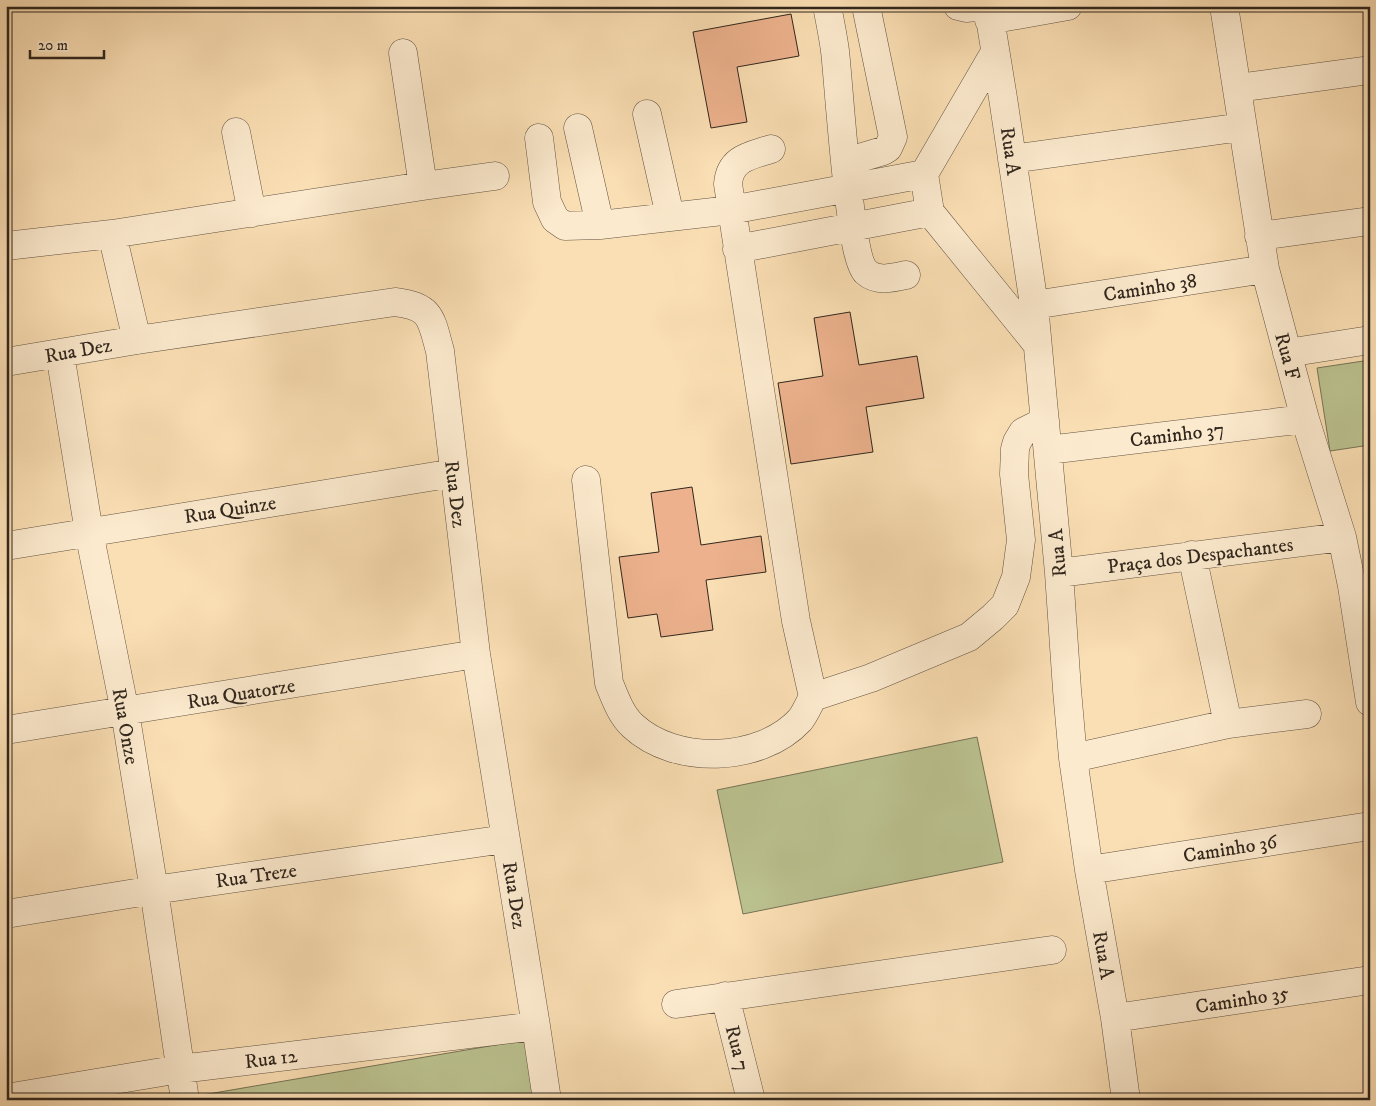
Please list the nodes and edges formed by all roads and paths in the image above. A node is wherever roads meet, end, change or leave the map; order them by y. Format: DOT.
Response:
graph roads {
  1 [pos="827,6"];
  2 [pos="866,6"];
  3 [pos="958,6"];
  4 [pos="1068,6"];
  5 [pos="1224,6"];
  6 [pos="987,11"];
  7 [pos="995,52"];
  8 [pos="403,53"];
  9 [pos="1370,70"];
  10 [pos="1237,88"];
  11 [pos="647,114"];
  12 [pos="1242,127"];
  13 [pos="578,128"];
  14 [pos="236,132"];
  15 [pos="539,138"];
  16 [pos="771,149"];
  17 [pos="1012,159"];
  18 [pos="924,174"];
  19 [pos="847,175"];
  20 [pos="496,176"];
  21 [pos="423,186"];
  22 [pos="731,210"];
  23 [pos="930,212"];
  24 [pos="252,213"];
  25 [pos="670,216"];
  26 [pos="1370,221"];
  27 [pos="600,225"];
  28 [pos="852,226"];
  29 [pos="112,234"];
  30 [pos="1259,236"];
  31 [pos="6,246"];
  32 [pos="737,249"];
  33 [pos="1265,269"];
  34 [pos="906,275"];
  35 [pos="1034,305"];
  36 [pos="137,340"];
  37 [pos="1370,340"];
  38 [pos="1038,344"];
  39 [pos="1287,353"];
  40 [pos="60,354"];
  41 [pos="6,362"];
  42 [pos="1305,419"];
  43 [pos="1045,421"];
  44 [pos="1048,450"];
  45 [pos="454,473"];
  46 [pos="586,480"];
  47 [pos="89,532"];
  48 [pos="1342,537"];
  49 [pos="6,546"];
  50 [pos="1192,555"];
  51 [pos="1059,573"];
  52 [pos="1361,585"];
  53 [pos="476,654"];
  54 [pos="1368,687"];
  55 [pos="813,697"];
  56 [pos="125,712"];
  57 [pos="1307,714"];
  58 [pos="1228,724"];
  59 [pos="6,730"];
  60 [pos="1073,758"];
  61 [pos="1370,826"];
  62 [pos="506,839"];
  63 [pos="1089,870"];
  64 [pos="154,890"];
  65 [pos="6,914"];
  66 [pos="1052,950"];
  67 [pos="1370,980"];
  68 [pos="725,996"];
  69 [pos="676,1004"];
  70 [pos="1115,1018"];
  71 [pos="536,1026"];
  72 [pos="180,1069"];
  73 [pos="6,1098"];
  74 [pos="185,1100"];
  75 [pos="546,1100"];
  76 [pos="751,1100"];
  77 [pos="1126,1100"];
  1 -- 19 [label="street"];
  2 -- 19 [label="street"];
  3 -- 6 [label="street"];
  4 -- 6 [label="street"];
  5 -- 10 [label="street, Rua F"];
  6 -- 7 [label="street, Rua A"];
  7 -- 17 [label="street, Rua A"];
  7 -- 18 [label="street"];
  8 -- 21 [label="street"];
  9 -- 10 [label="street"];
  10 -- 12 [label="street, Rua F"];
  11 -- 25 [label="street"];
  12 -- 17 [label="street"];
  12 -- 30 [label="street, Rua F"];
  13 -- 27 [label="street"];
  14 -- 24 [label="street"];
  15 -- 27 [label="street"];
  16 -- 22 [label="street"];
  17 -- 35 [label="street, Rua A"];
  18 -- 19 [label="street"];
  18 -- 23 [label="street"];
  19 -- 22 [label="street"];
  19 -- 28 [label="street"];
  20 -- 21 [label="street"];
  21 -- 24 [label="street"];
  22 -- 25 [label="street"];
  22 -- 32 [label="street"];
  23 -- 28 [label="street"];
  23 -- 38 [label="street"];
  24 -- 29 [label="street"];
  25 -- 27 [label="street"];
  26 -- 30 [label="street"];
  28 -- 32 [label="street"];
  28 -- 34 [label="street"];
  29 -- 31 [label="street"];
  29 -- 36 [label="street"];
  30 -- 33 [label="street, Rua F"];
  32 -- 55 [label="street"];
  33 -- 35 [label="street, Caminho 38"];
  33 -- 39 [label="street, Rua F"];
  35 -- 38 [label="street, Rua A"];
  36 -- 40 [label="street, Rua Dez"];
  36 -- 45 [label="street, Rua Dez"];
  37 -- 39 [label="street"];
  38 -- 43 [label="street, Rua A"];
  39 -- 42 [label="street, Rua F"];
  40 -- 41 [label="street, Rua Dez"];
  40 -- 47 [label="street, Rua Onze"];
  42 -- 44 [label="street, Caminho 37"];
  42 -- 48 [label="street, Rua F"];
  43 -- 44 [label="street, Rua A"];
  43 -- 55 [label="street"];
  44 -- 51 [label="street, Rua A"];
  45 -- 47 [label="street, Rua Quinze"];
  45 -- 53 [label="street, Rua Dez"];
  46 -- 55 [label="street"];
  47 -- 49 [label="street, Rua Quinze"];
  47 -- 56 [label="street, Rua Onze"];
  48 -- 50 [label="street, Praça dos Despachantes"];
  48 -- 52 [label="street, Rua F"];
  50 -- 51 [label="street, Praça dos Despachantes"];
  50 -- 58 [label="street"];
  51 -- 60 [label="street, Rua A"];
  52 -- 54 [label="street, Rua F"];
  53 -- 56 [label="street, Rua Quatorze"];
  53 -- 62 [label="street, Rua Dez"];
  56 -- 59 [label="street, Rua Quatorze"];
  56 -- 64 [label="street, Rua Onze"];
  57 -- 58 [label="street"];
  58 -- 60 [label="street"];
  60 -- 63 [label="street, Rua A"];
  61 -- 63 [label="street, Caminho 36"];
  62 -- 64 [label="street, Rua Treze"];
  62 -- 71 [label="street, Rua Dez"];
  63 -- 70 [label="street, Rua A"];
  64 -- 65 [label="street, Rua Treze"];
  64 -- 72 [label="street, Rua Onze"];
  66 -- 68 [label="street"];
  67 -- 70 [label="street, Caminho 35"];
  68 -- 69 [label="street"];
  68 -- 76 [label="street, Rua 7"];
  70 -- 77 [label="street, Rua A"];
  71 -- 72 [label="street, Rua 12"];
  71 -- 75 [label="street, Rua Dez"];
  72 -- 73 [label="street, Rua 12"];
  72 -- 74 [label="street, Rua Onze"];
}
